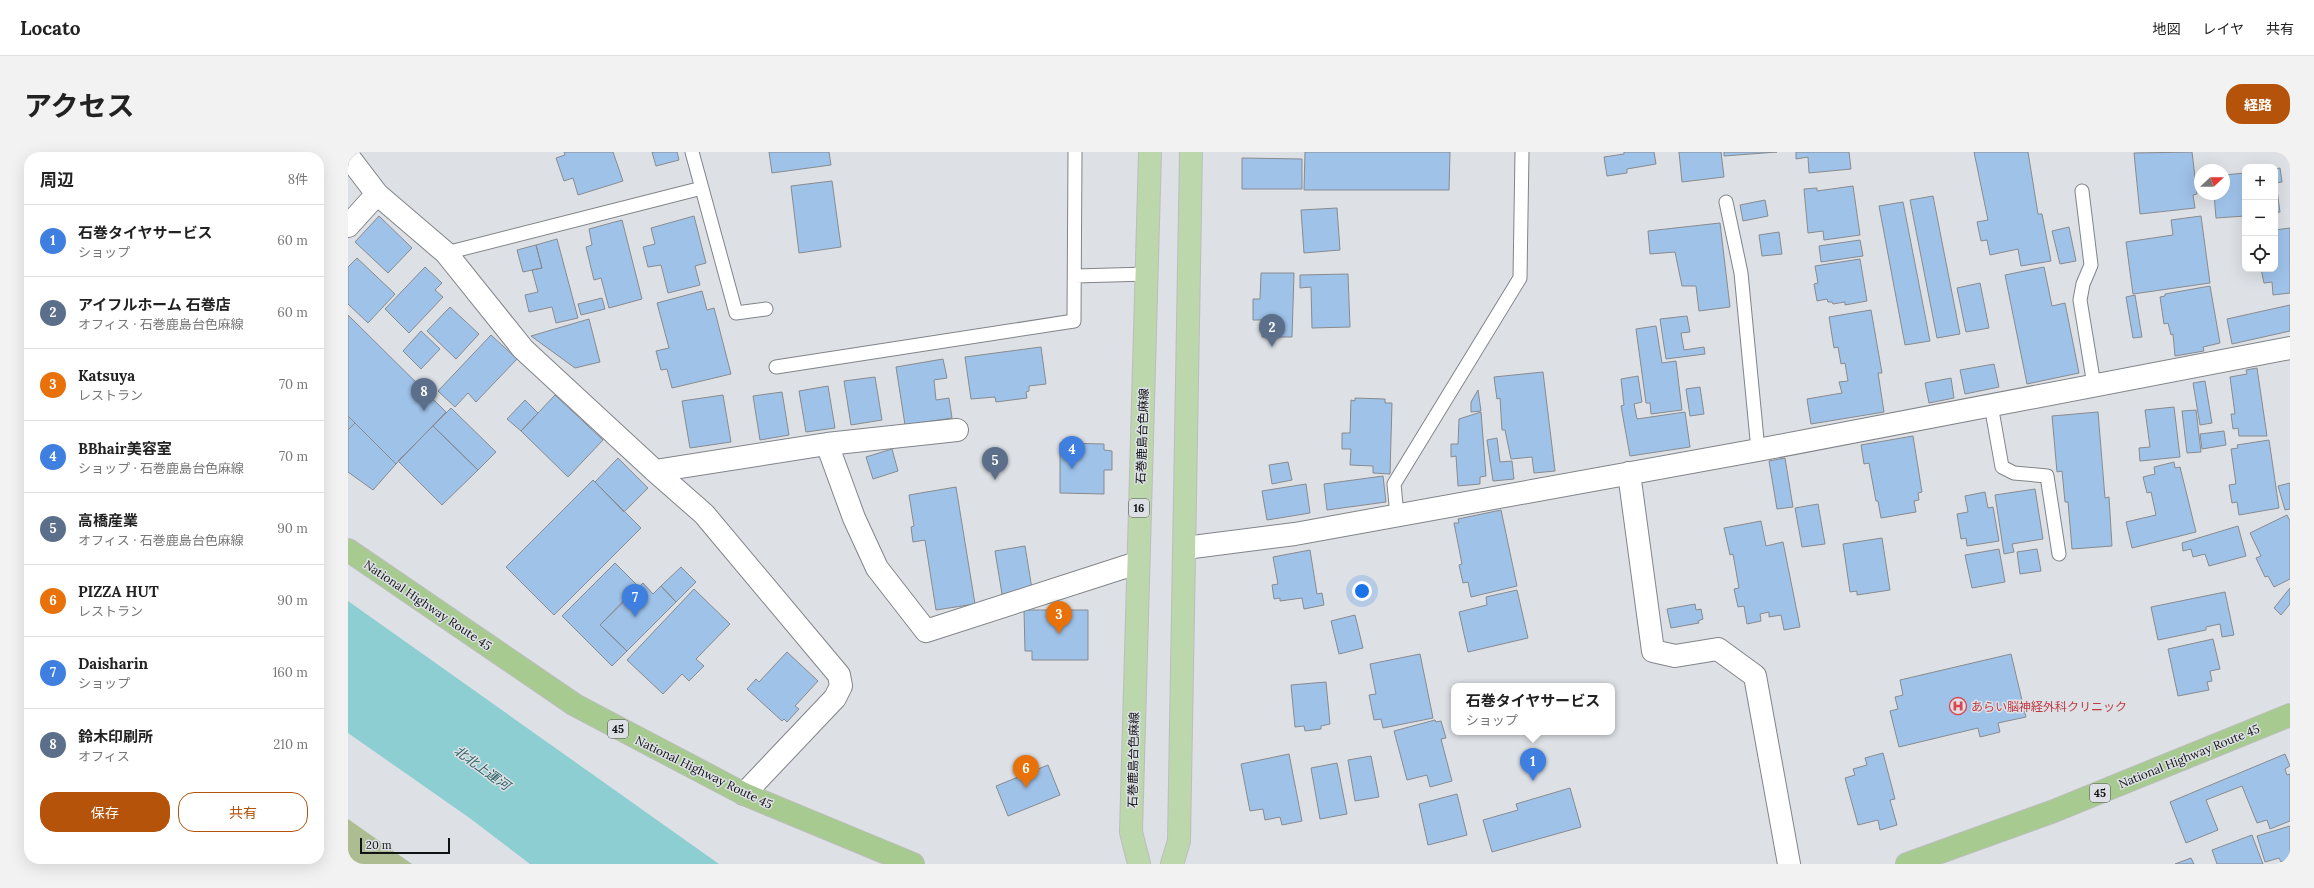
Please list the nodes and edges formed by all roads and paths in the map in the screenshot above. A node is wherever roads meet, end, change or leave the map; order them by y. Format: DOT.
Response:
graph roads {
  1 [pos="692,152"];
  2 [pos="1075,152"];
  3 [pos="1150,152"];
  4 [pos="1191,152"];
  5 [pos="1522,152"];
  6 [pos="354,156"];
  7 [pos="702,188"];
  8 [pos="2082,191"];
  9 [pos="377,194"];
  10 [pos="1726,202"];
  11 [pos="348,226"];
  12 [pos="446,253"];
  13 [pos="1148,274"];
  14 [pos="1075,276"];
  15 [pos="766,309"];
  16 [pos="2290,348"];
  17 [pos="776,367"];
  18 [pos="2094,386"];
  19 [pos="1991,405"];
  20 [pos="957,430"];
  21 [pos="827,444"];
  22 [pos="1758,450"];
  23 [pos="655,471"];
  24 [pos="1629,473"];
  25 [pos="1397,515"];
  26 [pos="1185,548"];
  27 [pos="348,550"];
  28 [pos="2059,554"];
  29 [pos="1137,563"];
  30 [pos="2290,715"];
  31 [pos="744,794"];
  32 [pos="913,864"];
  33 [pos="1139,864"];
  34 [pos="1172,864"];
  35 [pos="1789,864"];
  36 [pos="1907,864"];
  1 -- 7 [label="lane"];
  2 -- 14 [label="lane"];
  3 -- 13 [label="main road, 石巻鹿島台色麻線 / 16"];
  4 -- 26 [label="main road"];
  5 -- 25 [label="lane"];
  6 -- 9 [label="street"];
  7 -- 12 [label="lane"];
  7 -- 15 [label="lane"];
  8 -- 18 [label="lane"];
  9 -- 11 [label="street"];
  9 -- 12 [label="street"];
  10 -- 22 [label="lane"];
  12 -- 23 [label="street"];
  13 -- 14 [label="lane"];
  13 -- 29 [label="main road, 石巻鹿島台色麻線 / 16"];
  14 -- 17 [label="lane"];
  16 -- 18 [label="street"];
  18 -- 19 [label="street"];
  19 -- 22 [label="street"];
  19 -- 28 [label="lane"];
  20 -- 21 [label="street"];
  21 -- 23 [label="street"];
  21 -- 29 [label="street"];
  22 -- 24 [label="street"];
  23 -- 31 [label="street"];
  24 -- 25 [label="street"];
  24 -- 35 [label="street"];
  25 -- 26 [label="street"];
  26 -- 34 [label="main road"];
  27 -- 31 [label="highway, National Highway Route 45 / 45"];
  29 -- 33 [label="main road, 石巻鹿島台色麻線 / 16"];
  30 -- 36 [label="highway, National Highway Route 45 / 45"];
  31 -- 32 [label="highway, National Highway Route 45 / 45"];
}
